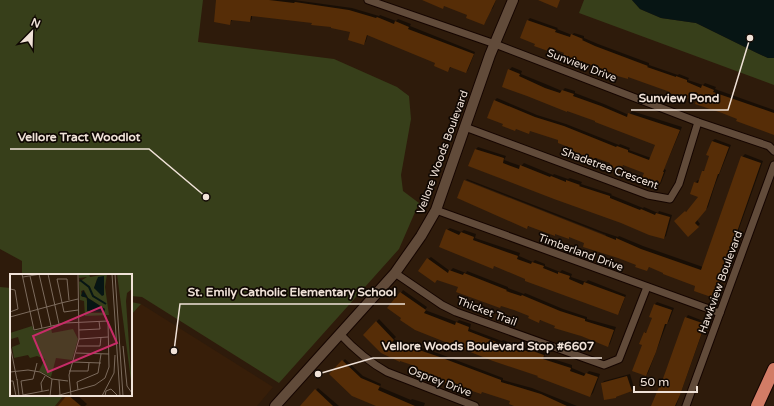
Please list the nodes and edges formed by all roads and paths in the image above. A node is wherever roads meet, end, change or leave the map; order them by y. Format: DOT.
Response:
graph roads {
  1 [pos="368,0"];
  2 [pos="513,0"];
  3 [pos="495,44"];
  4 [pos="698,122"];
  5 [pos="465,127"];
  6 [pos="774,151"];
  7 [pos="774,165"];
  8 [pos="436,210"];
  9 [pos="395,273"];
  10 [pos="647,287"];
  11 [pos="720,313"];
  12 [pos="340,334"];
  13 [pos="774,369"];
  14 [pos="276,405"];
  15 [pos="475,406"];
  16 [pos="686,406"];
  17 [pos="757,406"];
  1 -- 3 [label="street, Sunview Drive"];
  2 -- 3 [label="street, Vellore Woods Boulevard"];
  3 -- 4 [label="street, Sunview Drive"];
  3 -- 5 [label="street, Vellore Woods Boulevard"];
  4 -- 5 [label="street, Shadetree Crescent"];
  4 -- 6 [label="street, Sunview Drive"];
  5 -- 8 [label="street, Vellore Woods Boulevard"];
  7 -- 11 [label="street, Hawkview Boulevard"];
  8 -- 9 [label="street, Vellore Woods Boulevard"];
  8 -- 10 [label="street, Timberland Drive"];
  9 -- 10 [label="street, Thicket Trail"];
  9 -- 12 [label="street, Vellore Woods Boulevard"];
  10 -- 11 [label="street, Timberland Drive"];
  11 -- 16 [label="street, Hawkview Boulevard"];
  12 -- 14 [label="street, Vellore Woods Boulevard"];
  12 -- 15 [label="street, Osprey Drive"];
  13 -- 17 [label="highway"];
}
